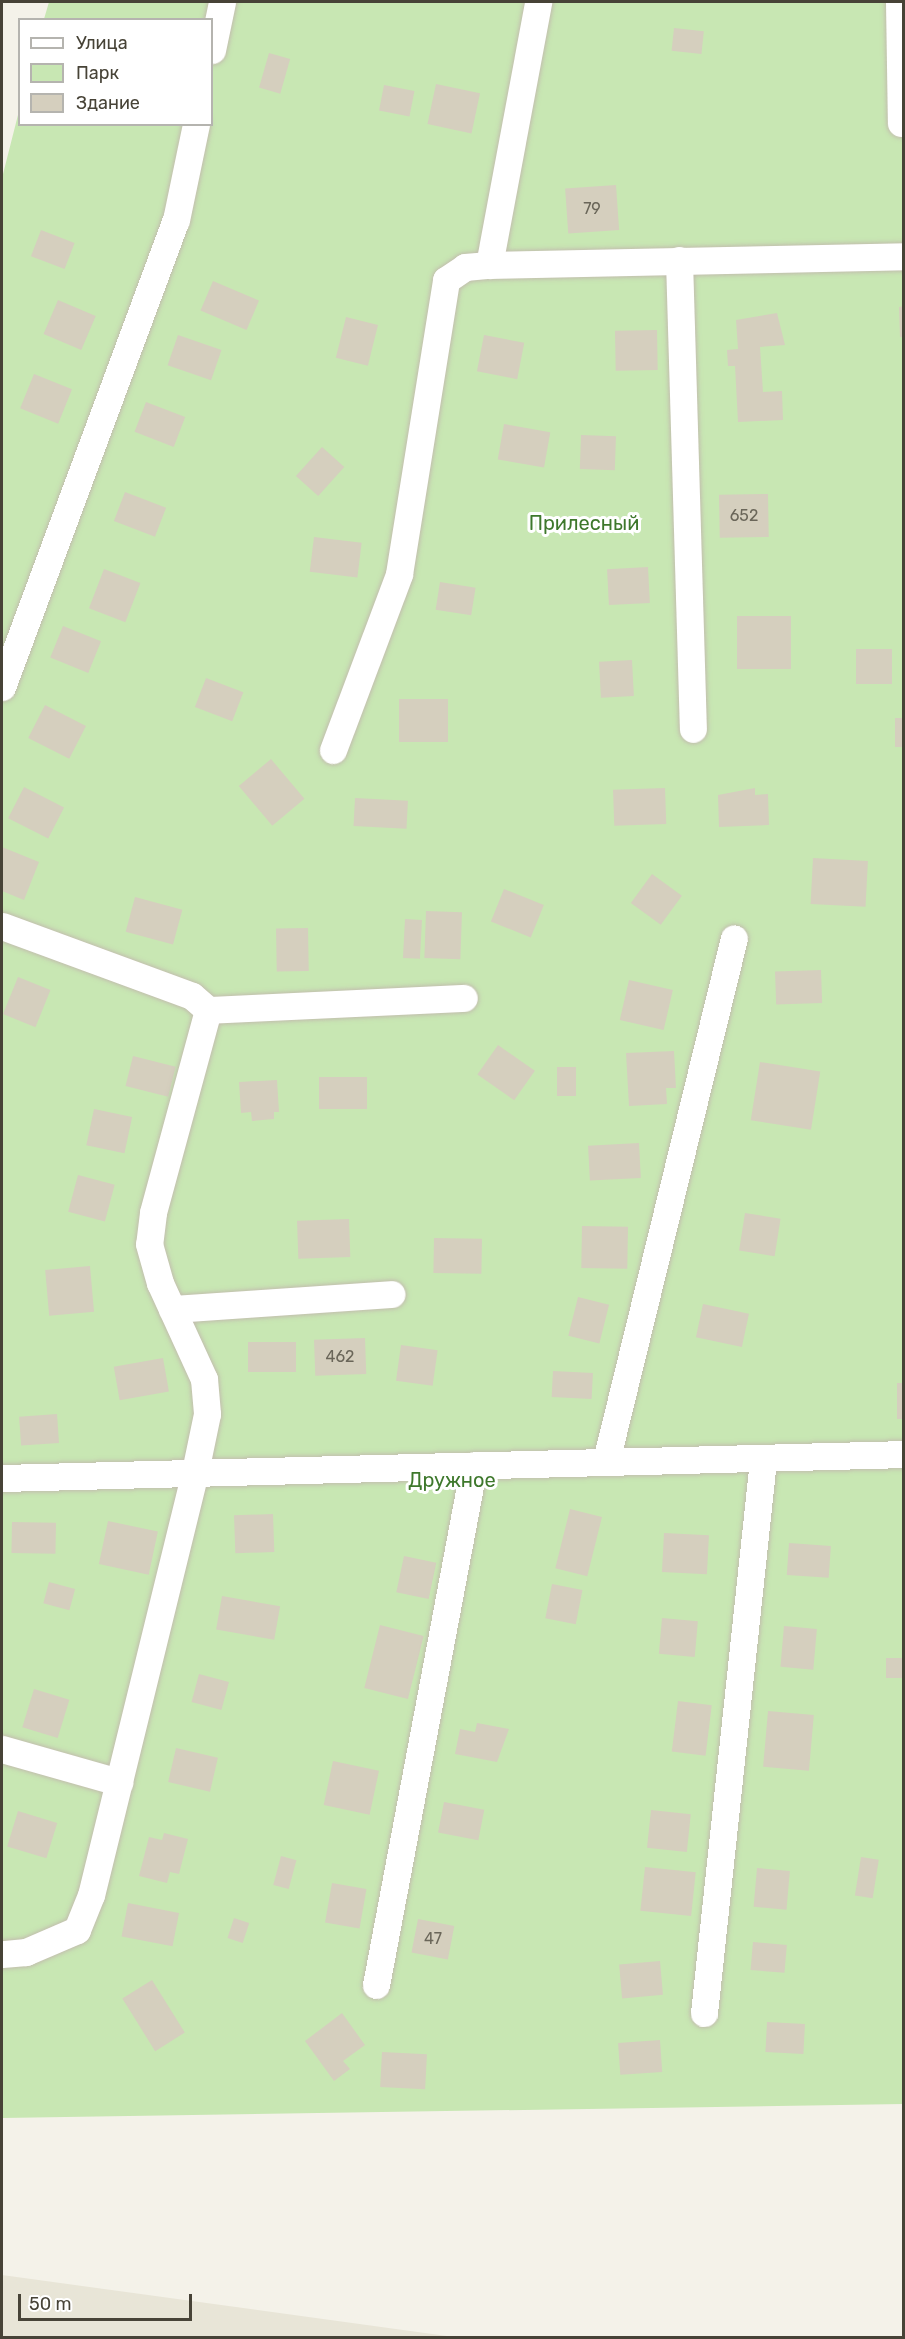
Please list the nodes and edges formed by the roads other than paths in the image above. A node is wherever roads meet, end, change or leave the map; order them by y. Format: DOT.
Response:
graph roads {
  1 [pos="222,2"];
  2 [pos="538,2"];
  3 [pos="899,2"];
  4 [pos="213,45"];
  5 [pos="901,123"];
  6 [pos="196,126"];
  7 [pos="903,256"];
  8 [pos="679,260"];
  9 [pos="489,265"];
  10 [pos="2,687"];
  11 [pos="693,729"];
  12 [pos="333,750"];
  13 [pos="2,926"];
  14 [pos="734,938"];
  15 [pos="465,998"];
  16 [pos="208,1010"];
  17 [pos="391,1294"];
  18 [pos="172,1309"];
  19 [pos="903,1454"];
  20 [pos="763,1460"];
  21 [pos="606,1461"];
  22 [pos="474,1465"];
  23 [pos="194,1476"];
  24 [pos="2,1478"];
  25 [pos="2,1749"];
  26 [pos="119,1782"];
  27 [pos="2,1954"];
  28 [pos="376,1985"];
  29 [pos="704,2013"];
  1 -- 4 [label="street"];
  2 -- 9 [label="street"];
  3 -- 5 [label="street"];
  6 -- 10 [label="street"];
  7 -- 8 [label="street"];
  8 -- 9 [label="street"];
  8 -- 11 [label="street"];
  9 -- 12 [label="street"];
  13 -- 16 [label="street"];
  14 -- 21 [label="street"];
  15 -- 16 [label="street"];
  16 -- 18 [label="street"];
  17 -- 18 [label="street"];
  18 -- 23 [label="street"];
  19 -- 20 [label="street"];
  20 -- 21 [label="street"];
  20 -- 29 [label="street"];
  21 -- 22 [label="street"];
  22 -- 23 [label="street"];
  22 -- 28 [label="street"];
  23 -- 24 [label="street"];
  23 -- 26 [label="street"];
  25 -- 26 [label="street"];
  26 -- 27 [label="street"];
}
